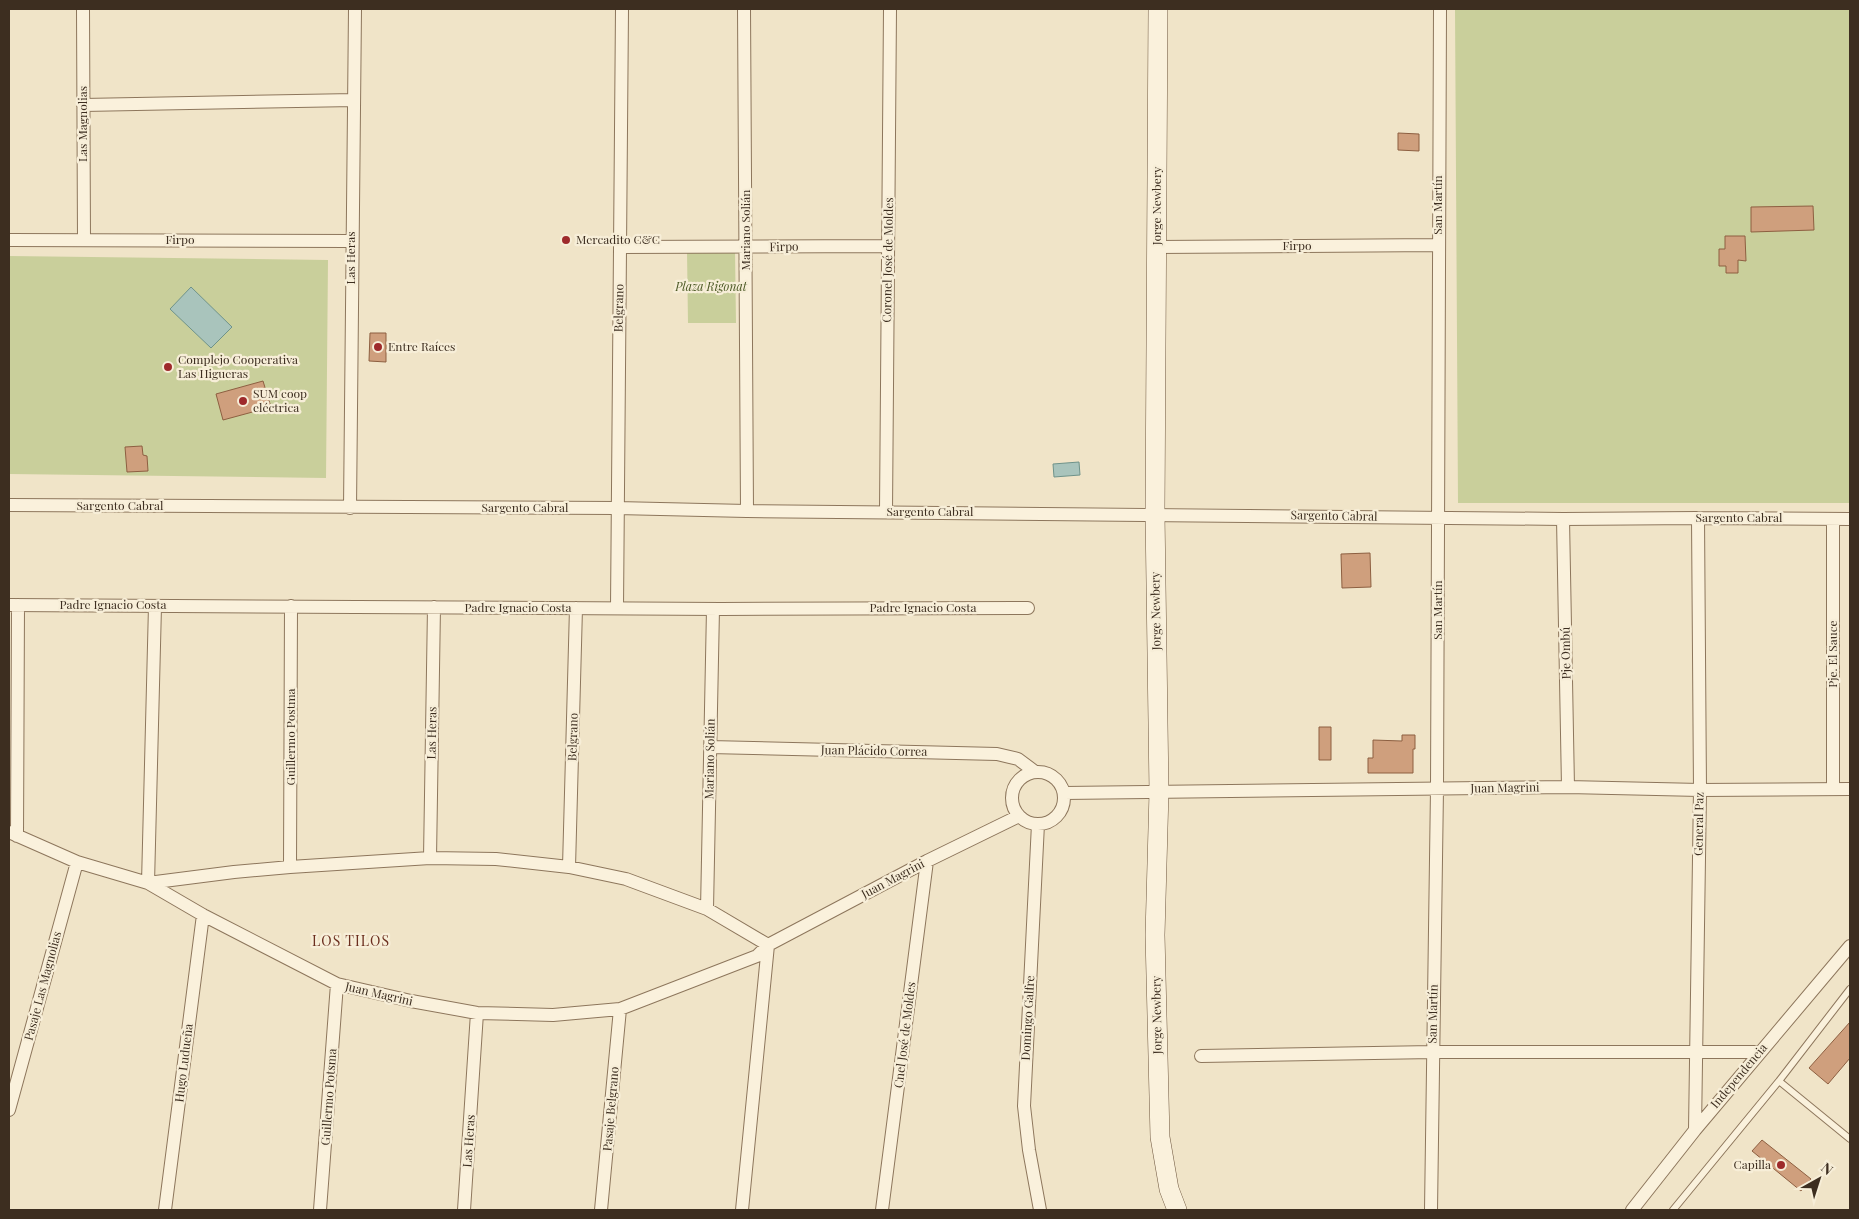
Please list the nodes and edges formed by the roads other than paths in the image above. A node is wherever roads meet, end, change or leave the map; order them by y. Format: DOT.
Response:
graph roads {
  1 [pos="83,9"];
  2 [pos="355,9"];
  3 [pos="622,9"];
  4 [pos="744,9"];
  5 [pos="890,9"];
  6 [pos="1158,9"];
  7 [pos="1440,9"];
  8 [pos="354,100"];
  9 [pos="83,105"];
  10 [pos="9,240"];
  11 [pos="84,240"];
  12 [pos="351,242"];
  13 [pos="1438,245"];
  14 [pos="888,246"];
  15 [pos="1157,247"];
  16 [pos="620,248"];
  17 [pos="746,248"];
  18 [pos="9,505"];
  19 [pos="350,508"];
  20 [pos="617,508"];
  21 [pos="747,511"];
  22 [pos="886,512"];
  23 [pos="1154,514"];
  24 [pos="1438,518"];
  25 [pos="1698,518"];
  26 [pos="1563,519"];
  27 [pos="1833,519"];
  28 [pos="1850,519"];
  29 [pos="13,605"];
  30 [pos="155,606"];
  31 [pos="291,606"];
  32 [pos="434,607"];
  33 [pos="576,608"];
  34 [pos="617,608"];
  35 [pos="1028,608"];
  36 [pos="713,609"];
  37 [pos="710,747"];
  38 [pos="1034,771"];
  39 [pos="1568,787"];
  40 [pos="1833,789"];
  41 [pos="1850,789"];
  42 [pos="1437,790"];
  43 [pos="1700,790"];
  44 [pos="1159,792"];
  45 [pos="1064,793"];
  46 [pos="1019,816"];
  47 [pos="1038,824"];
  48 [pos="13,834"];
  49 [pos="430,858"];
  50 [pos="927,861"];
  51 [pos="76,862"];
  52 [pos="290,867"];
  53 [pos="569,867"];
  54 [pos="148,883"];
  55 [pos="707,909"];
  56 [pos="203,915"];
  57 [pos="768,945"];
  58 [pos="1850,946"];
  59 [pos="338,984"];
  60 [pos="1850,990"];
  61 [pos="620,1009"];
  62 [pos="477,1013"];
  63 [pos="1433,1052"];
  64 [pos="1696,1052"];
  65 [pos="1759,1052"];
  66 [pos="1201,1056"];
  67 [pos="1779,1081"];
  68 [pos="9,1110"];
  69 [pos="1694,1130"];
  70 [pos="1850,1139"];
  71 [pos="165,1210"];
  72 [pos="320,1210"];
  73 [pos="464,1210"];
  74 [pos="601,1210"];
  75 [pos="742,1210"];
  76 [pos="882,1210"];
  77 [pos="1040,1210"];
  78 [pos="1177,1210"];
  79 [pos="1431,1210"];
  80 [pos="1632,1210"];
  81 [pos="1673,1210"];
  1 -- 9 [label="street, Las Magnolias"];
  2 -- 8 [label="street, Las Heras"];
  3 -- 16 [label="street, Belgrano"];
  4 -- 17 [label="street, Mariano Solián"];
  5 -- 14 [label="street, Coronel José de Moldes"];
  6 -- 15 [label="main road, Jorge Newbery"];
  7 -- 13 [label="street, San Martín"];
  8 -- 9 [label="street"];
  8 -- 12 [label="street, Las Heras"];
  9 -- 11 [label="street, Las Magnolias"];
  10 -- 11 [label="street, Firpo"];
  11 -- 12 [label="street, Firpo"];
  12 -- 19 [label="street, Las Heras"];
  13 -- 15 [label="street, Firpo"];
  13 -- 24 [label="street, San Martín"];
  14 -- 17 [label="street, Firpo"];
  14 -- 22 [label="street, Coronel José de Moldes"];
  15 -- 23 [label="main road, Jorge Newbery"];
  16 -- 17 [label="street, Firpo"];
  16 -- 20 [label="street, Belgrano"];
  17 -- 21 [label="street, Mariano Solián"];
  18 -- 19 [label="street, Sargento Cabral"];
  19 -- 20 [label="street, Sargento Cabral"];
  20 -- 21 [label="street, Sargento Cabral"];
  20 -- 34 [label="street, Belgrano"];
  21 -- 22 [label="street, Sargento Cabral"];
  22 -- 23 [label="street, Sargento Cabral"];
  23 -- 24 [label="street, Sargento Cabral"];
  23 -- 44 [label="main road, Jorge Newbery"];
  24 -- 26 [label="street, Sargento Cabral"];
  24 -- 42 [label="street, San Martín"];
  25 -- 26 [label="street, Sargento Cabral"];
  25 -- 27 [label="street, Sargento Cabral"];
  25 -- 43 [label="street, General Paz"];
  26 -- 39 [label="street, Pje Ombú"];
  27 -- 28 [label="street, Sargento Cabral"];
  27 -- 40 [label="street, Pje. El Sauce"];
  29 -- 30 [label="street, Padre Ignacio Costa"];
  29 -- 48 [label="street"];
  30 -- 31 [label="street, Padre Ignacio Costa"];
  30 -- 54 [label="street"];
  31 -- 32 [label="street, Padre Ignacio Costa"];
  31 -- 52 [label="street, Guillermo Postma"];
  32 -- 33 [label="street, Padre Ignacio Costa"];
  32 -- 49 [label="street, Las Heras"];
  33 -- 34 [label="street, Padre Ignacio Costa"];
  33 -- 53 [label="street, Belgrano"];
  34 -- 36 [label="street, Padre Ignacio Costa"];
  35 -- 36 [label="street, Padre Ignacio Costa"];
  36 -- 37 [label="street, Mariano Solián"];
  37 -- 38 [label="street, Juan Plácido Correa"];
  37 -- 55 [label="street, Mariano Solián"];
  38 -- 45 [label="street"];
  38 -- 46 [label="street"];
  39 -- 42 [label="street, Juan Magrini"];
  39 -- 43 [label="street, Juan Magrini"];
  40 -- 41 [label="street, Juan Magrini"];
  40 -- 43 [label="street, Juan Magrini"];
  42 -- 44 [label="street, Juan Magrini"];
  42 -- 63 [label="street, San Martín"];
  43 -- 64 [label="street, General Paz"];
  44 -- 45 [label="street, Juan Magrini"];
  44 -- 78 [label="main road, Jorge Newbery"];
  45 -- 47 [label="street"];
  46 -- 47 [label="street"];
  46 -- 50 [label="street, Juan Magrini"];
  47 -- 77 [label="street, Domingo Galfre"];
  48 -- 51 [label="street, Juan Magrini"];
  49 -- 52 [label="street"];
  49 -- 53 [label="street"];
  50 -- 57 [label="street, Juan Magrini"];
  50 -- 76 [label="street, Cnel José de Moldes"];
  51 -- 54 [label="street, Juan Magrini"];
  51 -- 68 [label="street, Pasaje Las Magnolias"];
  52 -- 54 [label="street"];
  53 -- 55 [label="street"];
  54 -- 56 [label="street, Juan Magrini"];
  55 -- 57 [label="street"];
  56 -- 59 [label="street, Juan Magrini"];
  56 -- 71 [label="street, Hugo Ludueña"];
  57 -- 61 [label="street, Juan Magrini"];
  57 -- 75 [label="street"];
  58 -- 65 [label="street, Independencia"];
  59 -- 62 [label="street, Juan Magrini"];
  59 -- 72 [label="street, Guillermo Potsma"];
  60 -- 67 [label="lane"];
  61 -- 62 [label="street, Juan Magrini"];
  61 -- 74 [label="street, Pasaje Belgrano"];
  62 -- 73 [label="street, Las Heras"];
  63 -- 64 [label="street"];
  63 -- 66 [label="street"];
  63 -- 79 [label="street, San Martín"];
  64 -- 65 [label="street"];
  64 -- 69 [label="street, General Paz"];
  65 -- 69 [label="street, Independencia"];
  67 -- 70 [label="lane"];
  67 -- 81 [label="lane"];
  69 -- 80 [label="street, Independencia"];
}
